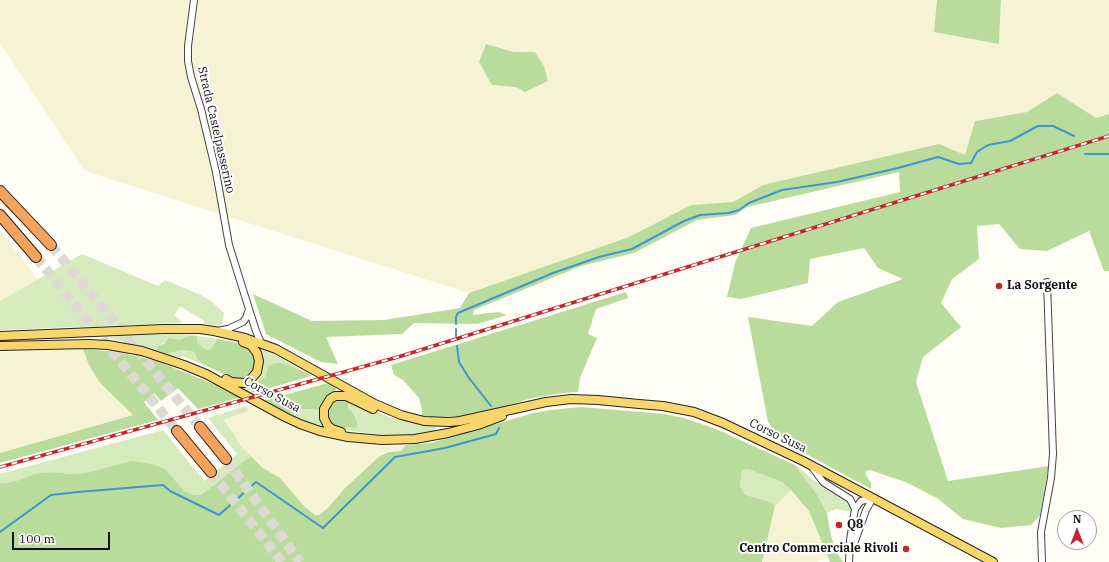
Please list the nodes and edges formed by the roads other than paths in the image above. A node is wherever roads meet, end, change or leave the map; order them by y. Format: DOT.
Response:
graph roads {
  1 [pos="194,0"];
  2 [pos="0,191"];
  3 [pos="0,215"];
  4 [pos="50,245"];
  5 [pos="36,257"];
  6 [pos="1047,282"];
  7 [pos="249,309"];
  8 [pos="214,331"];
  9 [pos="0,336"];
  10 [pos="262,343"];
  11 [pos="0,346"];
  12 [pos="184,365"];
  13 [pos="533,405"];
  14 [pos="401,415"];
  15 [pos="200,427"];
  16 [pos="177,431"];
  17 [pos="382,440"];
  18 [pos="226,459"];
  19 [pos="810,465"];
  20 [pos="211,472"];
  21 [pos="873,498"];
  22 [pos="856,508"];
  23 [pos="850,550"];
  24 [pos="1042,560"];
  25 [pos="849,562"];
  26 [pos="993,562"];
  1 -- 7 [label="street, Strada Castelpasserino"];
  2 -- 4 [label="highway"];
  3 -- 5 [label="highway"];
  6 -- 24 [label="street"];
  7 -- 8 [label="street"];
  7 -- 10 [label="street, Strada Castelpasserino"];
  8 -- 9 [label="main road, Corso Susa"];
  8 -- 10 [label="main road, Corso Susa"];
  8 -- 12 [label="main road"];
  10 -- 14 [label="main road, Corso Susa"];
  11 -- 12 [label="main road, Corso Susa"];
  12 -- 17 [label="main road, Corso Susa"];
  13 -- 14 [label="main road, Corso Susa"];
  13 -- 17 [label="main road, Corso Susa"];
  13 -- 19 [label="main road, Corso Susa"];
  14 -- 17 [label="main road"];
  15 -- 18 [label="highway"];
  16 -- 20 [label="highway"];
  19 -- 21 [label="main road, Corso Susa"];
  19 -- 22 [label="street"];
  21 -- 22 [label="street"];
  21 -- 23 [label="street"];
  21 -- 26 [label="main road, Corso Susa"];
  22 -- 23 [label="street"];
  23 -- 25 [label="street"];
}
